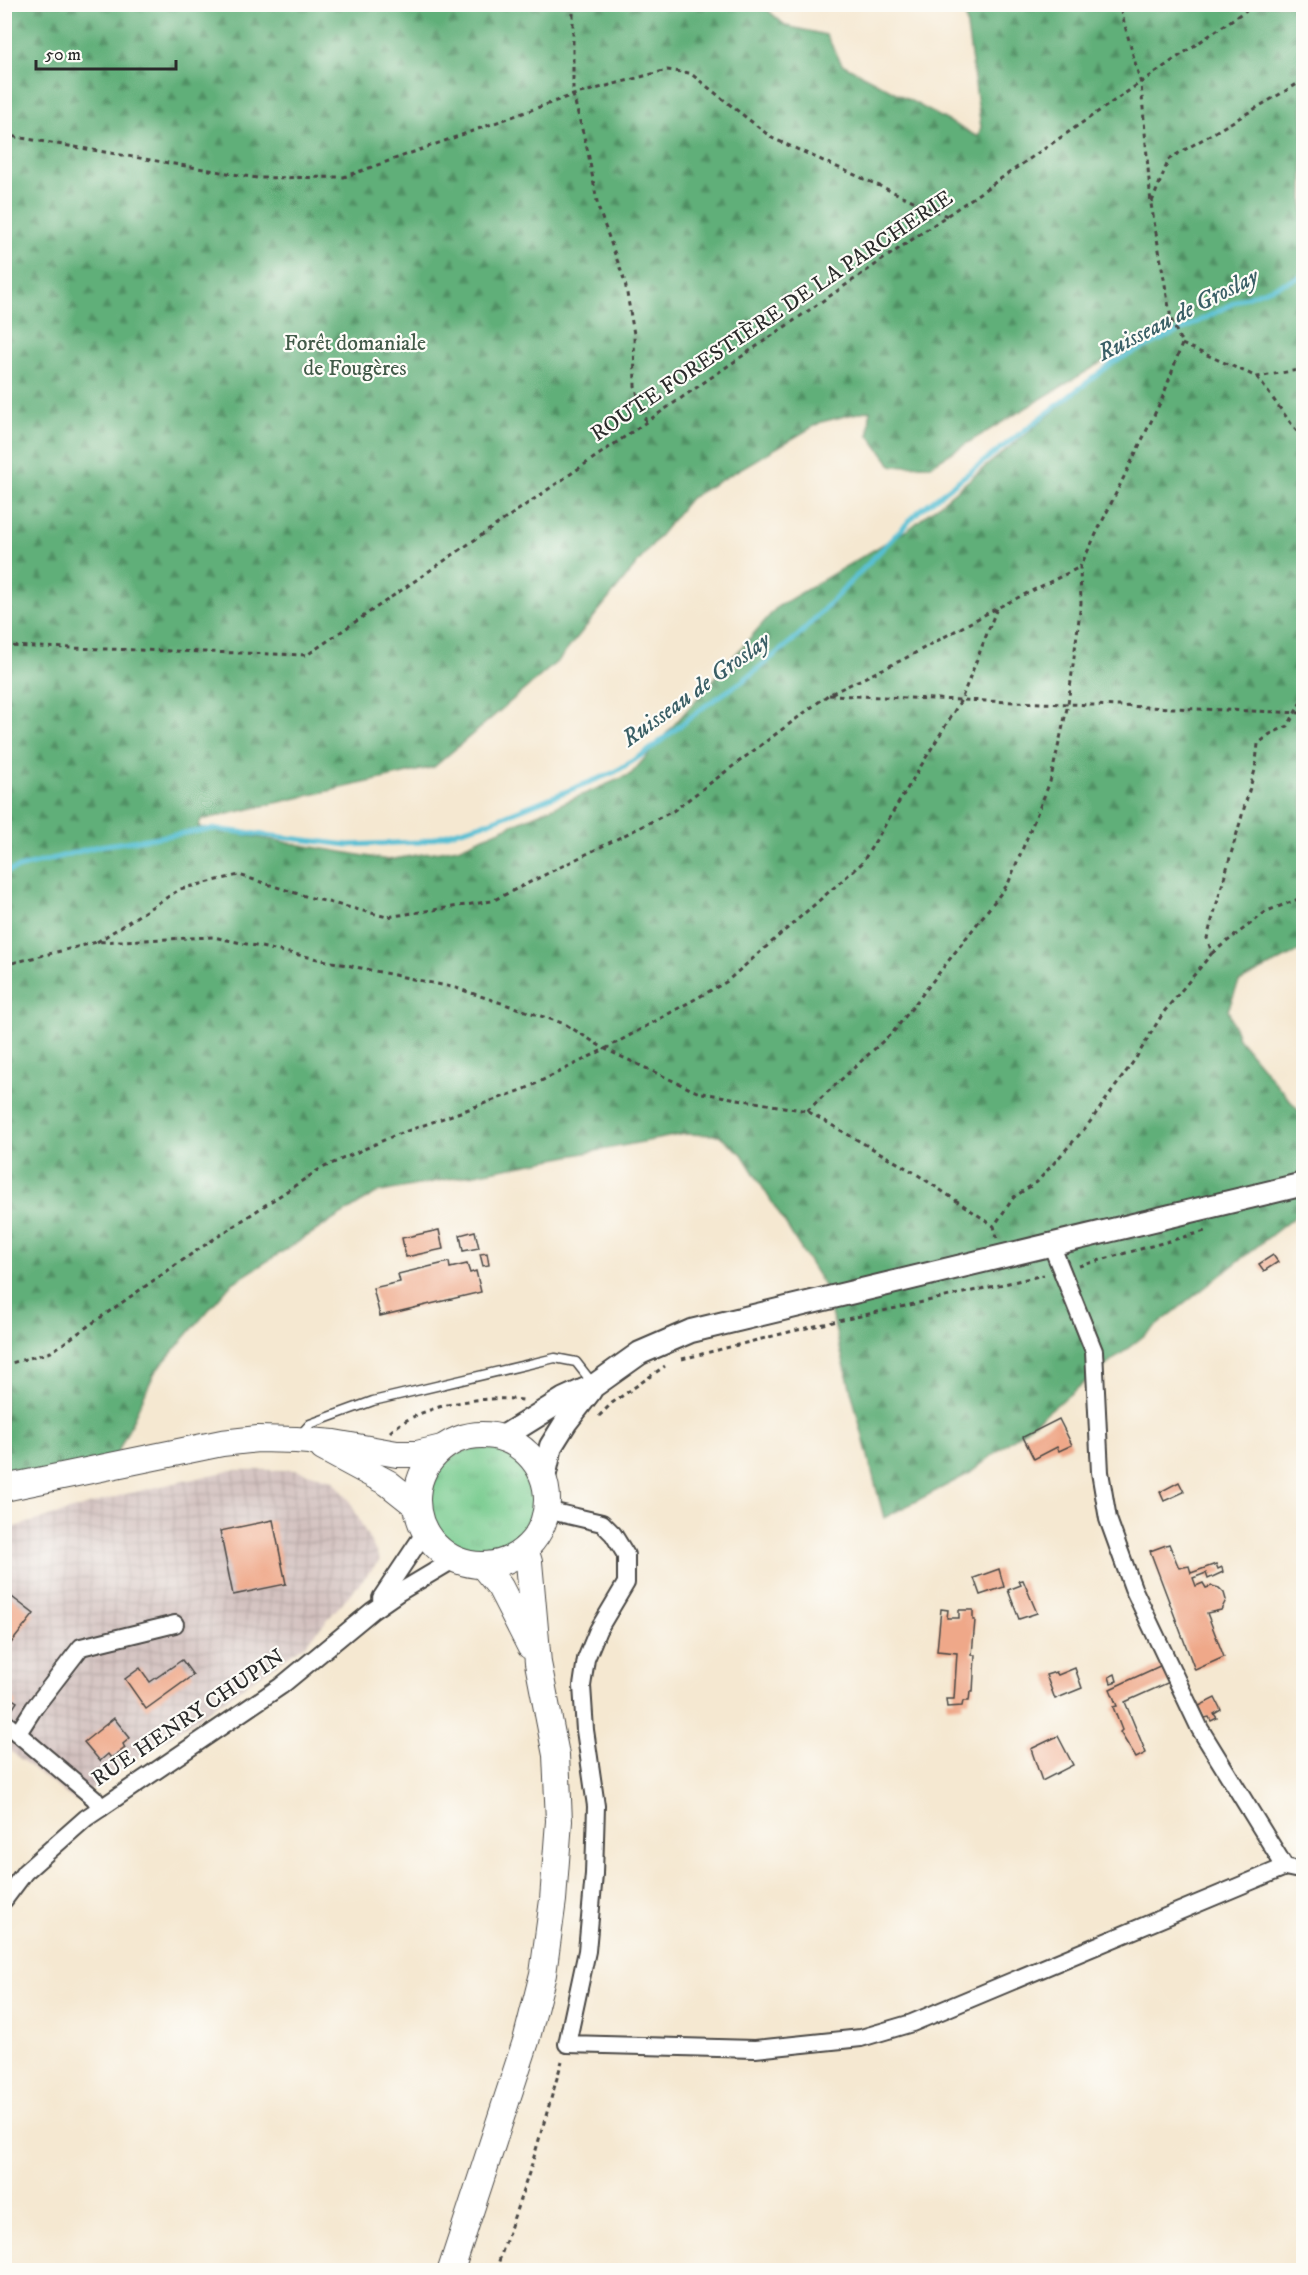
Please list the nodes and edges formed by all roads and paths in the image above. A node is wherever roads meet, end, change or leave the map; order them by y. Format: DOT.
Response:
graph roads {
  1 [pos="573,4"];
  2 [pos="1119,4"];
  3 [pos="1255,4"];
  4 [pos="1304,80"];
  5 [pos="1141,84"];
  6 [pos="573,95"];
  7 [pos="4,135"];
  8 [pos="1151,204"];
  9 [pos="947,216"];
  10 [pos="1182,344"];
  11 [pos="1304,369"];
  12 [pos="1257,377"];
  13 [pos="646,422"];
  14 [pos="1304,441"];
  15 [pos="1080,567"];
  16 [pos="997,608"];
  17 [pos="4,646"];
  18 [pos="828,695"];
  19 [pos="1304,696"];
  20 [pos="961,700"];
  21 [pos="1068,704"];
  22 [pos="1295,713"];
  23 [pos="1304,713"];
  24 [pos="1304,897"];
  25 [pos="97,942"];
  26 [pos="1212,953"];
  27 [pos="4,965"];
  28 [pos="605,1049"];
  29 [pos="807,1112"];
  30 [pos="1304,1184"];
  31 [pos="994,1226"];
  32 [pos="1219,1227"];
  33 [pos="1051,1244"];
  34 [pos="1006,1257"];
  35 [pos="1061,1271"];
  36 [pos="682,1359"];
  37 [pos="671,1362"];
  38 [pos="4,1365"];
  39 [pos="595,1385"];
  40 [pos="545,1412"];
  41 [pos="592,1422"];
  42 [pos="503,1437"];
  43 [pos="304,1441"];
  44 [pos="442,1448"];
  45 [pos="382,1451"];
  46 [pos="544,1478"];
  47 [pos="4,1488"];
  48 [pos="417,1506"];
  49 [pos="546,1510"];
  50 [pos="425,1532"];
  51 [pos="525,1549"];
  52 [pos="455,1559"];
  53 [pos="482,1565"];
  54 [pos="372,1611"];
  55 [pos="176,1624"];
  56 [pos="538,1663"];
  57 [pos="4,1722"];
  58 [pos="18,1733"];
  59 [pos="101,1808"];
  60 [pos="1285,1867"];
  61 [pos="1304,1871"];
  62 [pos="4,1900"];
  63 [pos="567,2044"];
  64 [pos="451,2271"];
  65 [pos="496,2271"];
  1 -- 6 [label="path"];
  2 -- 5 [label="path"];
  3 -- 5 [label="path, ROUTE FORESTIÈRE DE LA PARCHERIE"];
  4 -- 8 [label="path"];
  5 -- 8 [label="path"];
  5 -- 9 [label="path, ROUTE FORESTIÈRE DE LA PARCHERIE"];
  6 -- 7 [label="path"];
  6 -- 9 [label="path"];
  6 -- 13 [label="path"];
  8 -- 10 [label="path"];
  9 -- 13 [label="path, ROUTE FORESTIÈRE DE LA PARCHERIE"];
  10 -- 12 [label="path"];
  10 -- 15 [label="path"];
  11 -- 12 [label="path"];
  12 -- 14 [label="path"];
  13 -- 17 [label="path, ROUTE FORESTIÈRE DE LA PARCHERIE"];
  15 -- 16 [label="path"];
  15 -- 21 [label="path"];
  16 -- 18 [label="path"];
  16 -- 20 [label="path"];
  18 -- 20 [label="path"];
  18 -- 25 [label="path"];
  19 -- 22 [label="path"];
  20 -- 21 [label="path"];
  20 -- 28 [label="path"];
  21 -- 22 [label="path"];
  21 -- 29 [label="path"];
  22 -- 23 [label="path"];
  22 -- 26 [label="path"];
  24 -- 26 [label="path"];
  25 -- 27 [label="path"];
  25 -- 28 [label="path"];
  26 -- 31 [label="path"];
  28 -- 29 [label="path"];
  28 -- 38 [label="path"];
  29 -- 31 [label="path"];
  30 -- 33 [label="main road"];
  31 -- 34 [label="path"];
  32 -- 35 [label="path"];
  33 -- 34 [label="main road"];
  33 -- 35 [label="street"];
  34 -- 39 [label="main road"];
  35 -- 36 [label="path"];
  35 -- 60 [label="street"];
  37 -- 41 [label="path"];
  39 -- 40 [label="main road"];
  39 -- 43 [label="lane"];
  39 -- 46 [label="main road"];
  40 -- 42 [label="main road"];
  40 -- 45 [label="path"];
  42 -- 44 [label="main road"];
  42 -- 46 [label="main road"];
  43 -- 45 [label="main road"];
  43 -- 47 [label="main road"];
  43 -- 48 [label="main road"];
  44 -- 45 [label="main road"];
  44 -- 48 [label="main road"];
  46 -- 49 [label="main road"];
  48 -- 50 [label="main road"];
  49 -- 51 [label="main road"];
  49 -- 63 [label="street"];
  50 -- 52 [label="main road"];
  50 -- 54 [label="street"];
  51 -- 53 [label="main road"];
  51 -- 56 [label="main road"];
  52 -- 53 [label="main road"];
  52 -- 54 [label="street"];
  53 -- 56 [label="main road"];
  54 -- 59 [label="street, RUE HENRY CHUPIN"];
  55 -- 58 [label="street"];
  56 -- 64 [label="main road"];
  57 -- 58 [label="street, RUE HENRY CHUPIN"];
  58 -- 59 [label="street, RUE HENRY CHUPIN"];
  59 -- 62 [label="street"];
  60 -- 61 [label="street"];
  60 -- 63 [label="street"];
  63 -- 65 [label="path"];
}
